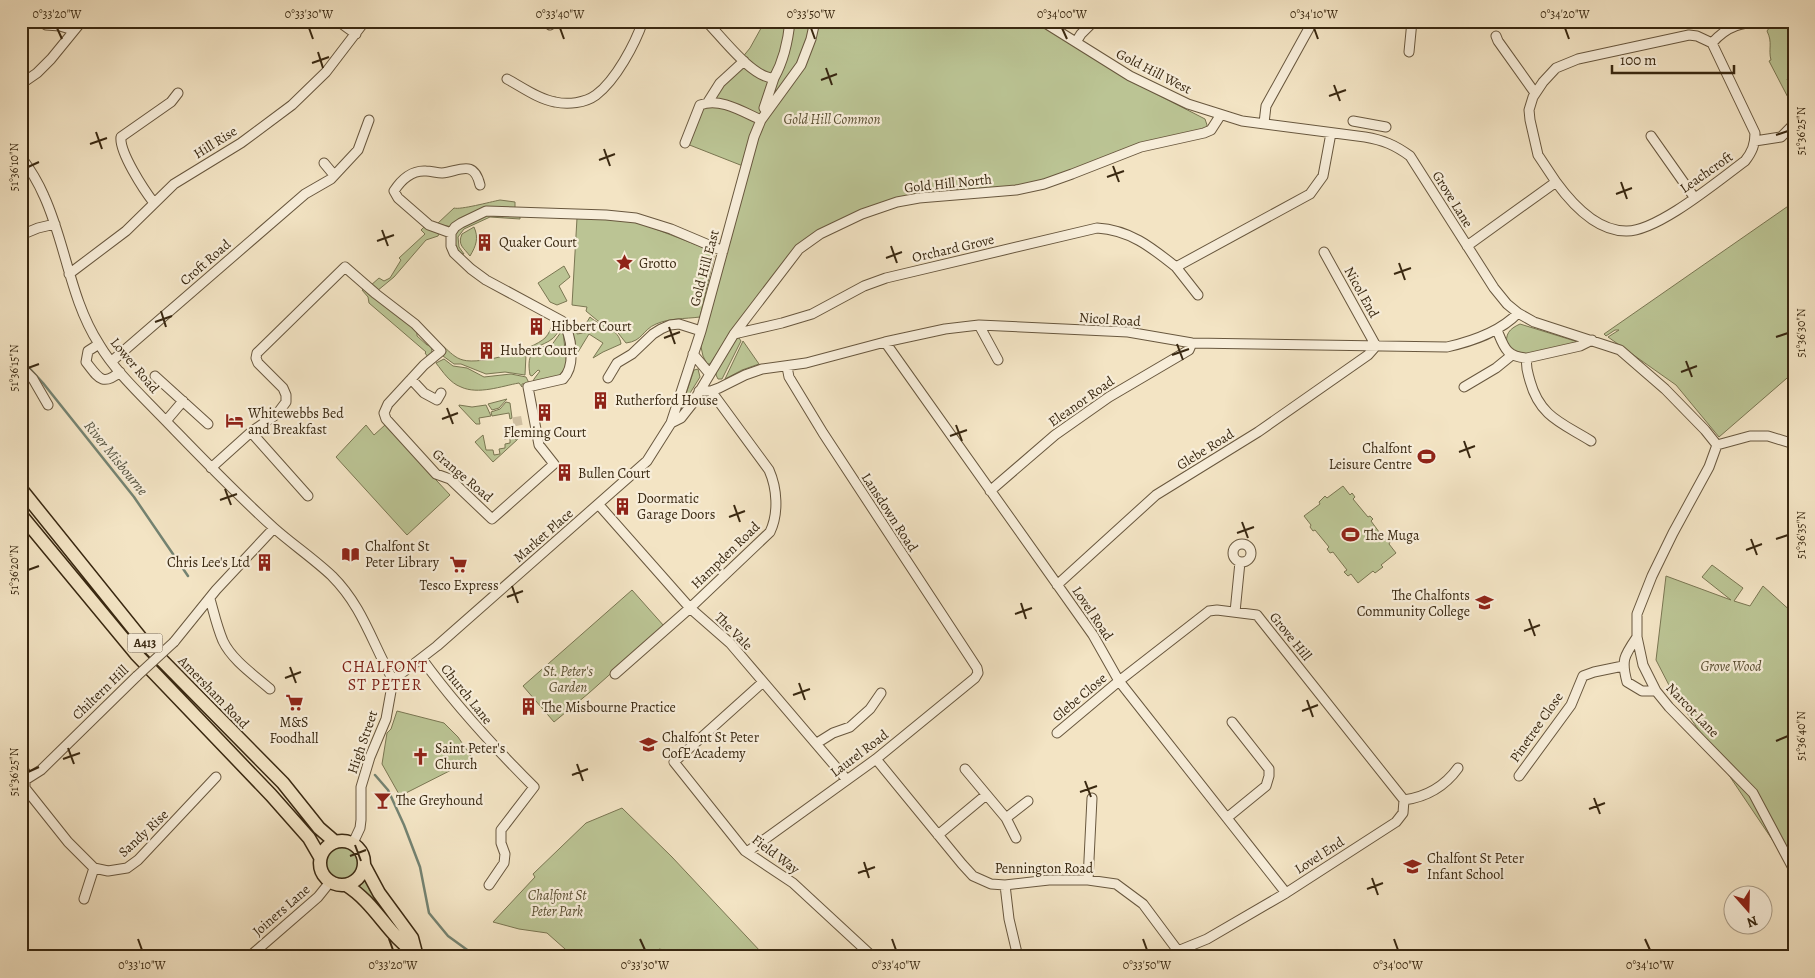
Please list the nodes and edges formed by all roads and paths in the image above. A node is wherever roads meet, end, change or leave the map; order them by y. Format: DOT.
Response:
graph roads {
  1 [pos="40,21"];
  2 [pos="82,21"];
  3 [pos="338,21"];
  4 [pos="365,21"];
  5 [pos="643,21"];
  6 [pos="706,21"];
  7 [pos="790,21"];
  8 [pos="815,21"];
  9 [pos="1042,21"];
  10 [pos="1094,21"];
  11 [pos="1314,21"];
  12 [pos="1412,21"];
  13 [pos="1765,23"];
  14 [pos="73,30"];
  15 [pos="356,34"];
  16 [pos="1496,36"];
  17 [pos="1076,42"];
  18 [pos="1712,42"];
  19 [pos="1408,52"];
  20 [pos="744,61"];
  21 [pos="793,77"];
  22 [pos="774,78"];
  23 [pos="506,79"];
  24 [pos="21,84"];
  25 [pos="178,93"];
  26 [pos="1535,93"];
  27 [pos="708,102"];
  28 [pos="766,111"];
  29 [pos="1220,116"];
  30 [pos="369,120"];
  31 [pos="761,120"];
  32 [pos="1353,121"];
  33 [pos="1264,123"];
  34 [pos="1365,124"];
  35 [pos="1386,126"];
  36 [pos="1792,126"];
  37 [pos="1331,133"];
  38 [pos="1651,136"];
  39 [pos="1365,137"];
  40 [pos="1755,141"];
  41 [pos="686,143"];
  42 [pos="21,156"];
  43 [pos="324,163"];
  44 [pos="334,175"];
  45 [pos="1556,182"];
  46 [pos="480,185"];
  47 [pos="1694,197"];
  48 [pos="154,203"];
  49 [pos="55,224"];
  50 [pos="451,233"];
  51 [pos="21,235"];
  52 [pos="1467,246"];
  53 [pos="723,251"];
  54 [pos="1324,252"];
  55 [pos="1176,267"];
  56 [pos="69,274"];
  57 [pos="1198,295"];
  58 [pos="1518,313"];
  59 [pos="979,325"];
  60 [pos="1497,330"];
  61 [pos="701,331"];
  62 [pos="734,334"];
  63 [pos="1592,340"];
  64 [pos="885,342"];
  65 [pos="1192,343"];
  66 [pos="99,344"];
  67 [pos="1376,346"];
  68 [pos="693,354"];
  69 [pos="1512,356"];
  70 [pos="1527,358"];
  71 [pos="998,360"];
  72 [pos="112,361"];
  73 [pos="21,367"];
  74 [pos="787,367"];
  75 [pos="120,372"];
  76 [pos="709,373"];
  77 [pos="155,376"];
  78 [pos="608,378"];
  79 [pos="411,379"];
  80 [pos="1464,387"];
  81 [pos="699,391"];
  82 [pos="710,391"];
  83 [pos="442,392"];
  84 [pos="183,401"];
  85 [pos="48,405"];
  86 [pos="166,421"];
  87 [pos="671,422"];
  88 [pos="208,424"];
  89 [pos="251,432"];
  90 [pos="1591,441"];
  91 [pos="1794,444"];
  92 [pos="1716,445"];
  93 [pos="211,468"];
  94 [pos="21,489"];
  95 [pos="990,491"];
  96 [pos="308,496"];
  97 [pos="599,505"];
  98 [pos="21,515"];
  99 [pos="274,528"];
  100 [pos="1240,562"];
  101 [pos="1057,585"];
  102 [pos="210,599"];
  103 [pos="690,608"];
  104 [pos="1234,612"];
  105 [pos="1637,637"];
  106 [pos="422,659"];
  107 [pos="1623,666"];
  108 [pos="977,668"];
  109 [pos="615,674"];
  110 [pos="393,680"];
  111 [pos="1119,681"];
  112 [pos="763,682"];
  113 [pos="270,689"];
  114 [pos="1656,692"];
  115 [pos="881,693"];
  116 [pos="1232,722"];
  117 [pos="1057,733"];
  118 [pos="817,744"];
  119 [pos="876,759"];
  120 [pos="21,767"];
  121 [pos="1458,768"];
  122 [pos="965,769"];
  123 [pos="216,776"];
  124 [pos="1519,776"];
  125 [pos="847,780"];
  126 [pos="23,781"];
  127 [pos="986,795"];
  128 [pos="1092,798"];
  129 [pos="1404,800"];
  130 [pos="1028,802"];
  131 [pos="1228,817"];
  132 [pos="1006,818"];
  133 [pos="938,835"];
  134 [pos="1016,838"];
  135 [pos="334,841"];
  136 [pos="353,843"];
  137 [pos="748,852"];
  138 [pos="320,857"];
  139 [pos="364,865"];
  140 [pos="94,868"];
  141 [pos="1794,870"];
  142 [pos="1088,880"];
  143 [pos="330,882"];
  144 [pos="346,885"];
  145 [pos="489,885"];
  146 [pos="1005,885"];
  147 [pos="1286,893"];
  148 [pos="84,899"];
  149 [pos="1178,950"];
  150 [pos="1018,953"];
  151 [pos="415,956"];
  152 [pos="249,957"];
  153 [pos="873,957"];
  154 [pos="1163,957"];
  1 -- 14 [label="street"];
  2 -- 14 [label="street"];
  3 -- 15 [label="street"];
  4 -- 15 [label="street, Hill Rise"];
  5 -- 23 [label="street"];
  6 -- 20 [label="street"];
  7 -- 22 [label="street"];
  8 -- 21 [label="street, Gold Hill East"];
  9 -- 17 [label="street, Gold Hill West"];
  10 -- 17 [label="street"];
  11 -- 33 [label="street"];
  12 -- 19 [label="street"];
  13 -- 18 [label="street"];
  14 -- 24 [label="street"];
  15 -- 48 [label="street, Hill Rise"];
  16 -- 26 [label="street"];
  17 -- 29 [label="street, Gold Hill West"];
  18 -- 26 [label="street, Leachcroft"];
  18 -- 40 [label="street"];
  20 -- 22 [label="street"];
  20 -- 27 [label="street"];
  21 -- 22 [label="street"];
  21 -- 28 [label="street, Gold Hill East"];
  22 -- 28 [label="street"];
  25 -- 48 [label="street"];
  26 -- 45 [label="street, Leachcroft"];
  27 -- 31 [label="street"];
  27 -- 41 [label="street"];
  28 -- 31 [label="street, Gold Hill East"];
  29 -- 33 [label="street, Gold Hill West"];
  29 -- 62 [label="street, Gold Hill North"];
  30 -- 44 [label="street, Croft Road"];
  31 -- 53 [label="street, Gold Hill East"];
  32 -- 34 [label="street"];
  33 -- 37 [label="street, Grove Lane"];
  34 -- 35 [label="street"];
  34 -- 39 [label="street"];
  36 -- 40 [label="street"];
  37 -- 39 [label="street, Grove Lane"];
  37 -- 55 [label="street"];
  38 -- 47 [label="street"];
  39 -- 52 [label="street, Grove Lane"];
  40 -- 47 [label="street, Leachcroft"];
  42 -- 49 [label="street, Lower Road"];
  43 -- 44 [label="street"];
  44 -- 72 [label="street, Croft Road"];
  45 -- 47 [label="street, Leachcroft"];
  45 -- 52 [label="street"];
  46 -- 50 [label="street"];
  48 -- 56 [label="street, Hill Rise"];
  49 -- 51 [label="street"];
  49 -- 56 [label="street, Lower Road"];
  50 -- 53 [label="street"];
  50 -- 79 [label="street, Grange Road"];
  52 -- 58 [label="street, Grove Lane"];
  53 -- 61 [label="street, Gold Hill East"];
  54 -- 67 [label="street, Nicol End"];
  55 -- 57 [label="street, Orchard Grove"];
  55 -- 62 [label="street, Orchard Grove"];
  56 -- 66 [label="street, Lower Road"];
  58 -- 60 [label="street, Nicol Road"];
  58 -- 63 [label="street, Grove Lane"];
  59 -- 64 [label="street, Nicol Road"];
  59 -- 65 [label="street, Nicol Road"];
  59 -- 71 [label="street"];
  60 -- 67 [label="street, Nicol Road"];
  60 -- 69 [label="street"];
  61 -- 68 [label="street, Gold Hill East"];
  61 -- 78 [label="street"];
  62 -- 76 [label="street, Gold Hill North"];
  63 -- 70 [label="street"];
  63 -- 92 [label="street, Grove Lane"];
  64 -- 74 [label="street, Nicol Road"];
  64 -- 95 [label="street, Lovel Road"];
  65 -- 67 [label="street, Nicol Road"];
  65 -- 95 [label="street, Eleanor Road"];
  66 -- 72 [label="street, Lower Road"];
  66 -- 75 [label="street"];
  67 -- 101 [label="street, Glebe Road"];
  68 -- 76 [label="street"];
  68 -- 87 [label="street, Gold Hill East"];
  69 -- 70 [label="street"];
  69 -- 80 [label="street"];
  70 -- 90 [label="street"];
  72 -- 75 [label="street, Lower Road"];
  73 -- 85 [label="street"];
  74 -- 82 [label="street, Nicol Road"];
  74 -- 108 [label="street, Lansdown Road"];
  75 -- 86 [label="street, Lower Road"];
  76 -- 81 [label="street, Gold Hill North"];
  77 -- 84 [label="street"];
  79 -- 83 [label="street"];
  79 -- 89 [label="street, Grange Road"];
  81 -- 82 [label="street, Nicol Road"];
  81 -- 87 [label="street, Gold Hill North"];
  82 -- 103 [label="street, Hampden Road"];
  84 -- 86 [label="street"];
  84 -- 88 [label="street"];
  86 -- 93 [label="street, Lower Road"];
  87 -- 97 [label="street, Market Place"];
  89 -- 93 [label="street, Grange Road"];
  89 -- 96 [label="street"];
  91 -- 92 [label="street"];
  92 -- 105 [label="street, Narcot Lane"];
  93 -- 99 [label="street, Lower Road"];
  94 -- 135 [label="highway, Amersham Road / A413"];
  95 -- 101 [label="street, Lovel Road"];
  97 -- 103 [label="street, The Vale"];
  97 -- 106 [label="street, Market Place"];
  98 -- 138 [label="highway, A413"];
  99 -- 102 [label="street, Chiltern Hill"];
  99 -- 110 [label="street"];
  100 -- 104 [label="street"];
  101 -- 111 [label="street, Lovel Road"];
  102 -- 113 [label="street"];
  102 -- 126 [label="street, Chiltern Hill, bridge"];
  103 -- 109 [label="street, Hampden Road"];
  103 -- 112 [label="street, The Vale"];
  104 -- 111 [label="street, Grove Hill"];
  104 -- 129 [label="street, Grove Hill"];
  105 -- 107 [label="street"];
  105 -- 114 [label="street, Narcot Lane"];
  106 -- 110 [label="street"];
  106 -- 145 [label="street, Church Lane"];
  107 -- 114 [label="street"];
  107 -- 124 [label="street, Pinetree Close"];
  108 -- 119 [label="street, Laurel Road"];
  110 -- 136 [label="street, High Street"];
  111 -- 117 [label="street, Glebe Close"];
  111 -- 131 [label="street, Lovel Road"];
  112 -- 118 [label="street, The Vale"];
  112 -- 137 [label="street, Field Way"];
  114 -- 141 [label="street, Narcot Lane"];
  115 -- 118 [label="street"];
  116 -- 131 [label="street"];
  118 -- 125 [label="street, The Vale"];
  119 -- 125 [label="street, Laurel Road"];
  119 -- 133 [label="street, Pennington Road"];
  120 -- 126 [label="street"];
  121 -- 129 [label="street"];
  122 -- 127 [label="street"];
  123 -- 140 [label="street, Sandy Rise"];
  125 -- 137 [label="street, Laurel Road"];
  126 -- 140 [label="street"];
  127 -- 132 [label="street"];
  127 -- 133 [label="street"];
  128 -- 142 [label="street"];
  129 -- 147 [label="street, Lovel End"];
  130 -- 132 [label="street"];
  131 -- 147 [label="street, Lovel Road"];
  132 -- 134 [label="street"];
  133 -- 146 [label="street, Pennington Road"];
  135 -- 136 [label="highway"];
  135 -- 138 [label="highway"];
  136 -- 139 [label="highway"];
  137 -- 153 [label="street, Field Way"];
  138 -- 143 [label="highway, A413"];
  139 -- 144 [label="highway"];
  139 -- 151 [label="highway"];
  140 -- 148 [label="street"];
  142 -- 146 [label="street, Pennington Road"];
  142 -- 149 [label="street, Pennington Road"];
  143 -- 144 [label="highway"];
  143 -- 152 [label="street, Joiners Lane"];
  144 -- 151 [label="highway"];
  146 -- 150 [label="street"];
  147 -- 149 [label="street, Lovel End"];
  149 -- 154 [label="street, Lovel End"];
}
